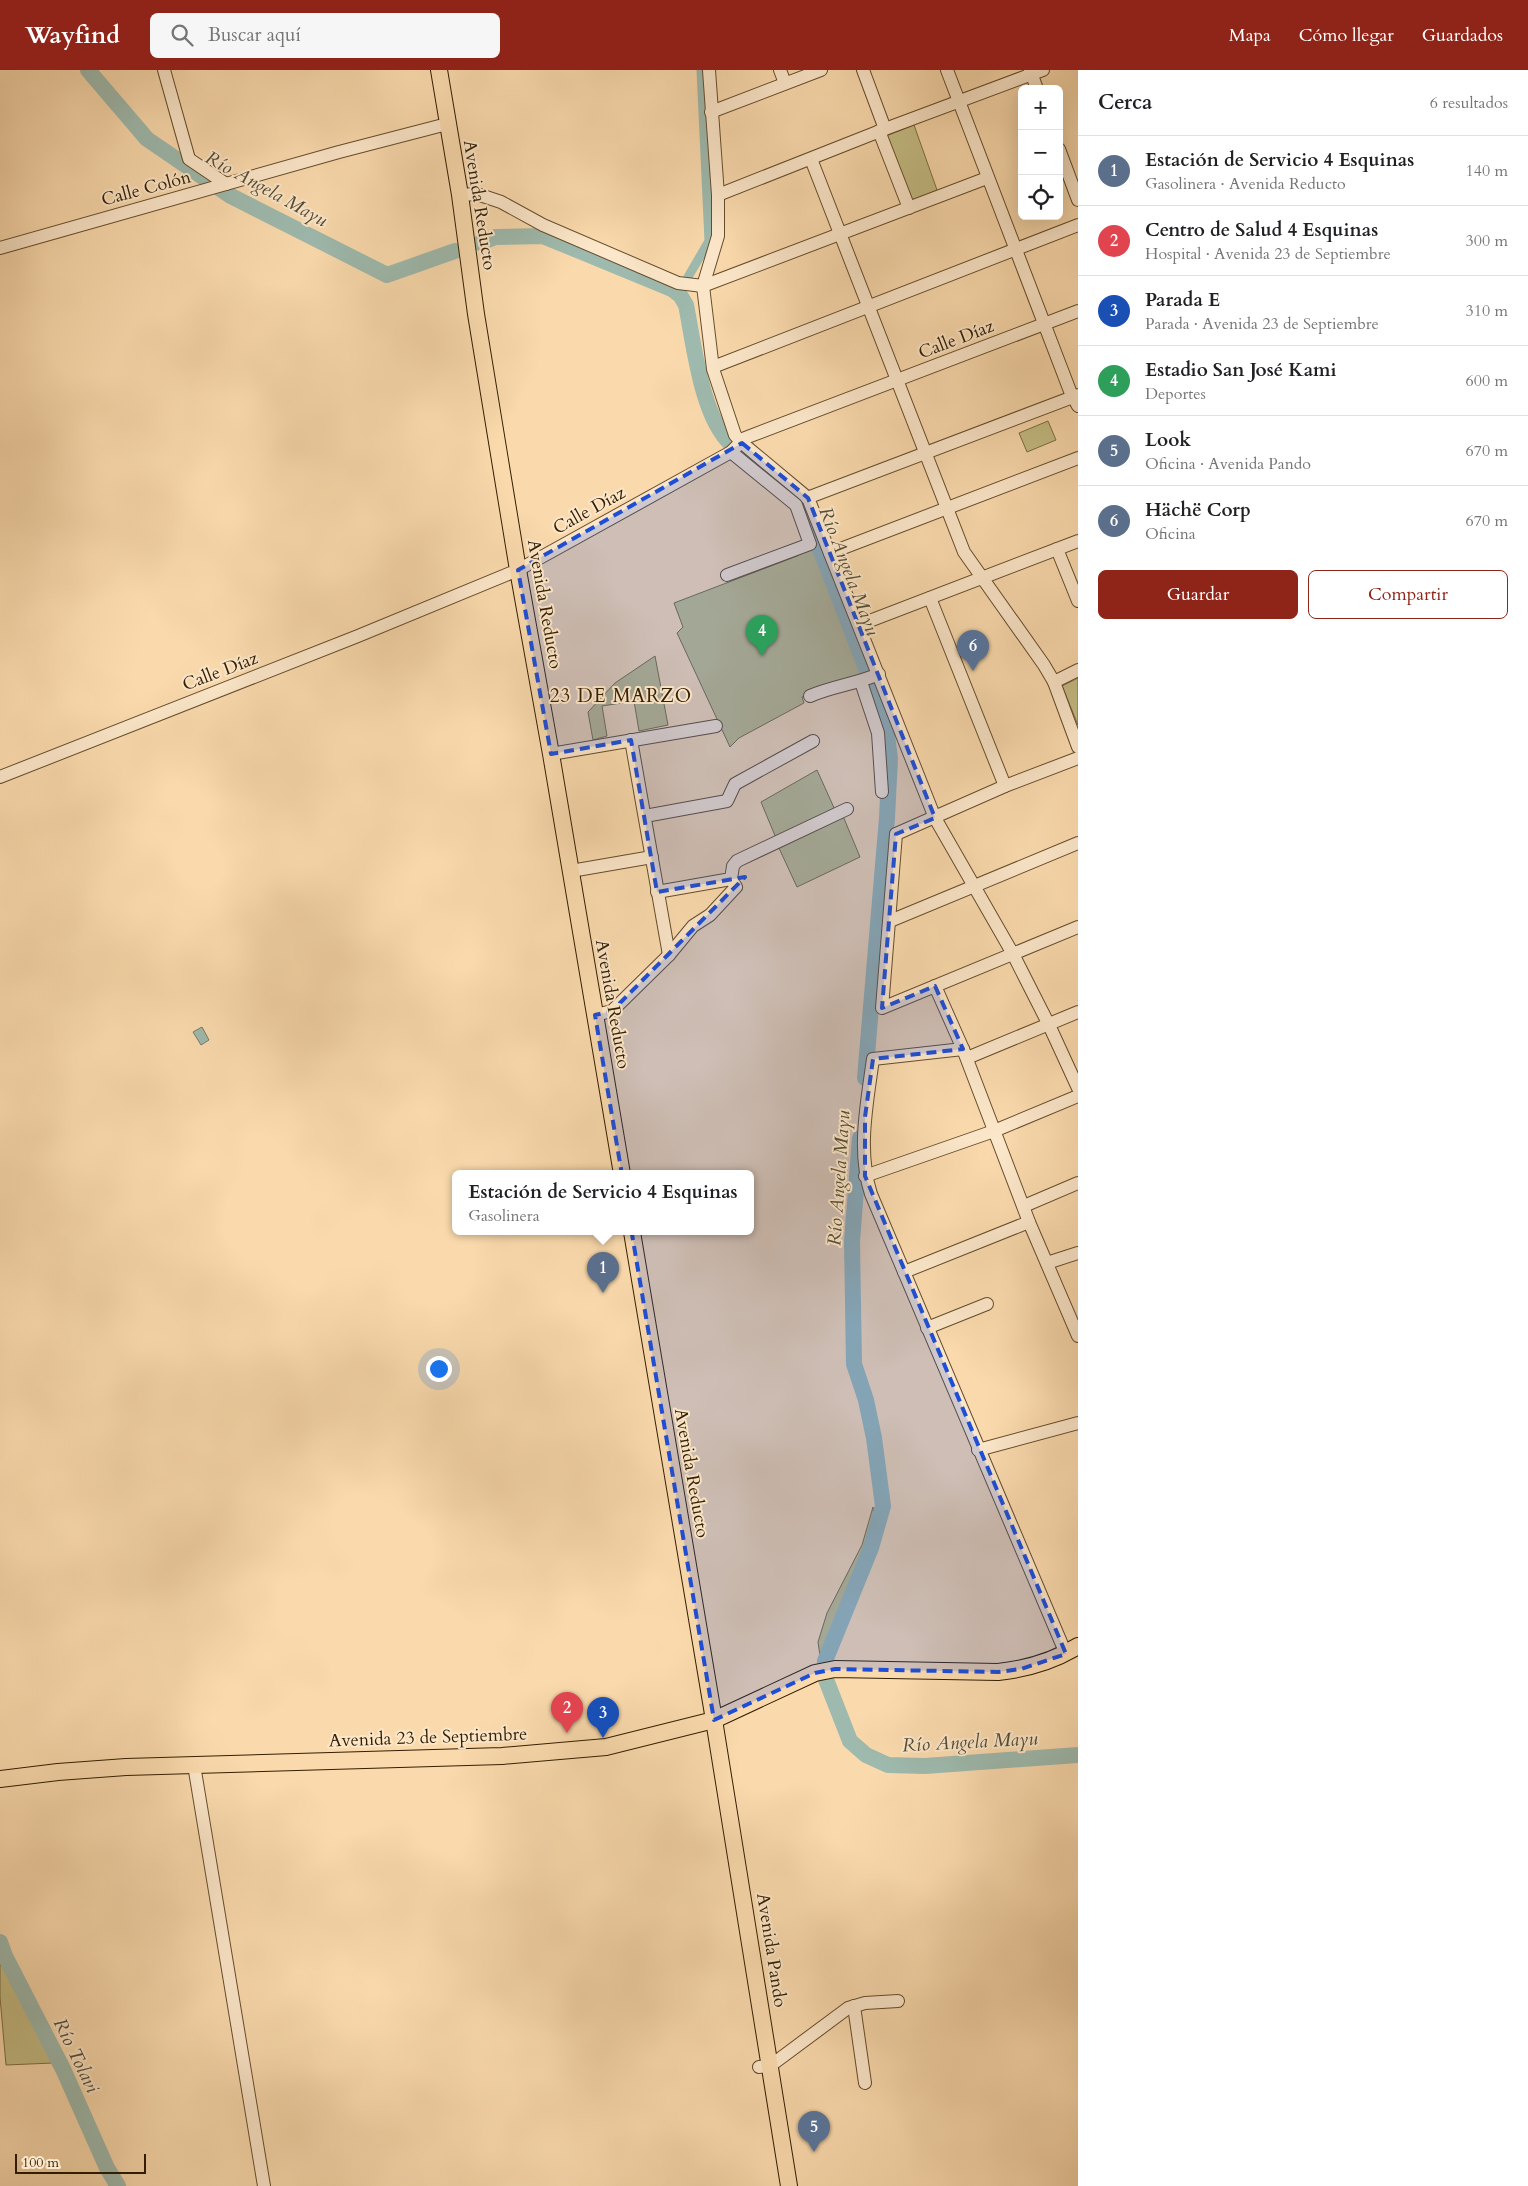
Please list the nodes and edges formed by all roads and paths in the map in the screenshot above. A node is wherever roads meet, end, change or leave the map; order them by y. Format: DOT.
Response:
graph roads {
  1 [pos="164,70"];
  2 [pos="438,70"];
  3 [pos="709,70"];
  4 [pos="780,70"];
  5 [pos="821,70"];
  6 [pos="863,70"];
  7 [pos="947,70"];
  8 [pos="1035,71"];
  9 [pos="785,83"];
  10 [pos="1037,85"];
  11 [pos="959,102"];
  12 [pos="711,112"];
  13 [pos="447,124"];
  14 [pos="882,130"];
  15 [pos="811,159"];
  16 [pos="1063,160"];
  17 [pos="987,178"];
  18 [pos="226,185"];
  19 [pos="460,194"];
  20 [pos="718,195"];
  21 [pos="1078,200"];
  22 [pos="909,208"];
  23 [pos="1078,224"];
  24 [pos="841,234"];
  25 [pos="0,248"];
  26 [pos="1015,249"];
  27 [pos="703,286"];
  28 [pos="868,306"];
  29 [pos="1078,312"];
  30 [pos="1045,324"];
  31 [pos="713,367"];
  32 [pos="896,380"];
  33 [pos="1077,399"];
  34 [pos="742,443"];
  35 [pos="731,452"];
  36 [pos="925,453"];
  37 [pos="1078,458"];
  38 [pos="808,498"];
  39 [pos="946,508"];
  40 [pos="1078,541"];
  41 [pos="1057,549"];
  42 [pos="830,552"];
  43 [pos="518,570"];
  44 [pos="728,575"];
  45 [pos="982,578"];
  46 [pos="930,598"];
  47 [pos="1078,601"];
  48 [pos="858,624"];
  49 [pos="1078,670"];
  50 [pos="879,674"];
  51 [pos="861,682"];
  52 [pos="1054,682"];
  53 [pos="810,696"];
  54 [pos="716,726"];
  55 [pos="631,740"];
  56 [pos="813,741"];
  57 [pos="1078,747"];
  58 [pos="551,754"];
  59 [pos="1078,758"];
  60 [pos="0,777"];
  61 [pos="1005,786"];
  62 [pos="882,792"];
  63 [pos="847,809"];
  64 [pos="645,816"];
  65 [pos="935,818"];
  66 [pos="1078,843"];
  67 [pos="652,856"];
  68 [pos="571,871"];
  69 [pos="731,879"];
  70 [pos="973,887"];
  71 [pos="657,892"];
  72 [pos="890,921"];
  73 [pos="1078,927"];
  74 [pos="1013,954"];
  75 [pos="669,956"];
  76 [pos="935,986"];
  77 [pos="1078,1012"];
  78 [pos="595,1015"];
  79 [pos="1049,1025"];
  80 [pos="965,1054"];
  81 [pos="1078,1088"];
  82 [pos="1078,1096"];
  83 [pos="994,1131"];
  84 [pos="621,1170"];
  85 [pos="865,1176"];
  86 [pos="1078,1183"];
  87 [pos="1024,1206"];
  88 [pos="1029,1222"];
  89 [pos="633,1235"];
  90 [pos="1078,1253"];
  91 [pos="1047,1263"];
  92 [pos="904,1272"];
  93 [pos="987,1304"];
  94 [pos="927,1328"];
  95 [pos="1078,1336"];
  96 [pos="1078,1423"];
  97 [pos="978,1450"];
  98 [pos="1072,1650"];
  99 [pos="714,1720"];
  100 [pos="194,1765"];
  101 [pos="0,1779"];
  102 [pos="898,2000"];
  103 [pos="854,2006"];
  104 [pos="765,2066"];
  105 [pos="865,2083"];
  106 [pos="264,2186"];
  107 [pos="789,2186"];
  1 -- 18 [label="street"];
  2 -- 13 [label="main road, Avenida Reducto"];
  3 -- 12 [label="street"];
  4 -- 9 [label="street"];
  5 -- 9 [label="street"];
  6 -- 14 [label="street"];
  7 -- 11 [label="street"];
  8 -- 10 [label="street"];
  8 -- 11 [label="street"];
  9 -- 12 [label="street"];
  11 -- 14 [label="street"];
  11 -- 17 [label="street"];
  12 -- 20 [label="street"];
  13 -- 18 [label="street, Calle Colón"];
  13 -- 19 [label="main road, Avenida Reducto"];
  14 -- 15 [label="street"];
  14 -- 22 [label="street"];
  15 -- 20 [label="street"];
  15 -- 24 [label="street"];
  16 -- 21 [label="street"];
  17 -- 22 [label="street"];
  17 -- 26 [label="street"];
  18 -- 25 [label="street, Calle Colón"];
  19 -- 27 [label="street"];
  19 -- 43 [label="main road, Avenida Reducto"];
  20 -- 27 [label="street"];
  22 -- 24 [label="street"];
  23 -- 26 [label="street"];
  24 -- 27 [label="street"];
  24 -- 28 [label="street"];
  26 -- 28 [label="street"];
  26 -- 30 [label="street"];
  27 -- 31 [label="street"];
  28 -- 31 [label="street"];
  28 -- 32 [label="street"];
  29 -- 30 [label="street, Calle Díaz"];
  30 -- 32 [label="street, Calle Díaz"];
  30 -- 33 [label="street"];
  31 -- 34 [label="street"];
  32 -- 34 [label="street, Calle Díaz"];
  32 -- 36 [label="street"];
  33 -- 36 [label="street"];
  34 -- 35 [label="street, Calle Díaz"];
  34 -- 38 [label="street"];
  35 -- 43 [label="street, Calle Díaz"];
  35 -- 44 [label="street"];
  36 -- 38 [label="street"];
  36 -- 39 [label="street"];
  37 -- 39 [label="street"];
  38 -- 42 [label="street"];
  39 -- 42 [label="street"];
  39 -- 45 [label="street"];
  40 -- 41 [label="street"];
  41 -- 45 [label="street"];
  41 -- 47 [label="street"];
  42 -- 48 [label="street"];
  43 -- 58 [label="main road, Avenida Reducto"];
  43 -- 60 [label="street, Calle Díaz"];
  45 -- 46 [label="street"];
  45 -- 52 [label="street"];
  46 -- 48 [label="street"];
  46 -- 61 [label="street"];
  48 -- 50 [label="street"];
  49 -- 52 [label="street"];
  50 -- 51 [label="street"];
  50 -- 65 [label="street"];
  51 -- 53 [label="street"];
  51 -- 62 [label="street"];
  52 -- 57 [label="street"];
  54 -- 55 [label="street"];
  55 -- 58 [label="street"];
  55 -- 64 [label="street"];
  56 -- 64 [label="street"];
  58 -- 68 [label="main road, Avenida Reducto"];
  59 -- 61 [label="street"];
  61 -- 65 [label="street"];
  63 -- 69 [label="street"];
  64 -- 67 [label="street"];
  65 -- 70 [label="street"];
  65 -- 72 [label="street"];
  66 -- 70 [label="street"];
  67 -- 68 [label="street"];
  67 -- 71 [label="street"];
  68 -- 78 [label="main road, Avenida Reducto"];
  69 -- 71 [label="street"];
  69 -- 75 [label="street"];
  70 -- 72 [label="street"];
  70 -- 74 [label="street"];
  71 -- 75 [label="street"];
  72 -- 76 [label="street"];
  73 -- 74 [label="street"];
  74 -- 76 [label="street"];
  74 -- 79 [label="street"];
  75 -- 78 [label="street"];
  76 -- 80 [label="street"];
  77 -- 79 [label="street"];
  78 -- 84 [label="main road, Avenida Reducto"];
  79 -- 80 [label="street"];
  79 -- 81 [label="street"];
  80 -- 83 [label="street"];
  80 -- 85 [label="street"];
  82 -- 83 [label="street"];
  83 -- 85 [label="street"];
  83 -- 87 [label="street"];
  85 -- 92 [label="street"];
  86 -- 87 [label="street"];
  87 -- 88 [label="street"];
  88 -- 91 [label="street"];
  88 -- 92 [label="street"];
  89 -- 99 [label="main road, Avenida Reducto"];
  90 -- 91 [label="street"];
  91 -- 95 [label="street"];
  92 -- 94 [label="street"];
  93 -- 94 [label="street"];
  94 -- 97 [label="street"];
  96 -- 97 [label="street"];
  97 -- 98 [label="street"];
  98 -- 99 [label="main road, Avenida 23 de Septiembre"];
  99 -- 100 [label="main road, Avenida 23 de Septiembre"];
  99 -- 104 [label="main road, Avenida Pando"];
  100 -- 101 [label="main road, Avenida 23 de Septiembre"];
  100 -- 106 [label="street"];
  102 -- 103 [label="street"];
  103 -- 104 [label="street"];
  103 -- 105 [label="street"];
  104 -- 107 [label="main road, Avenida Pando"];
}
